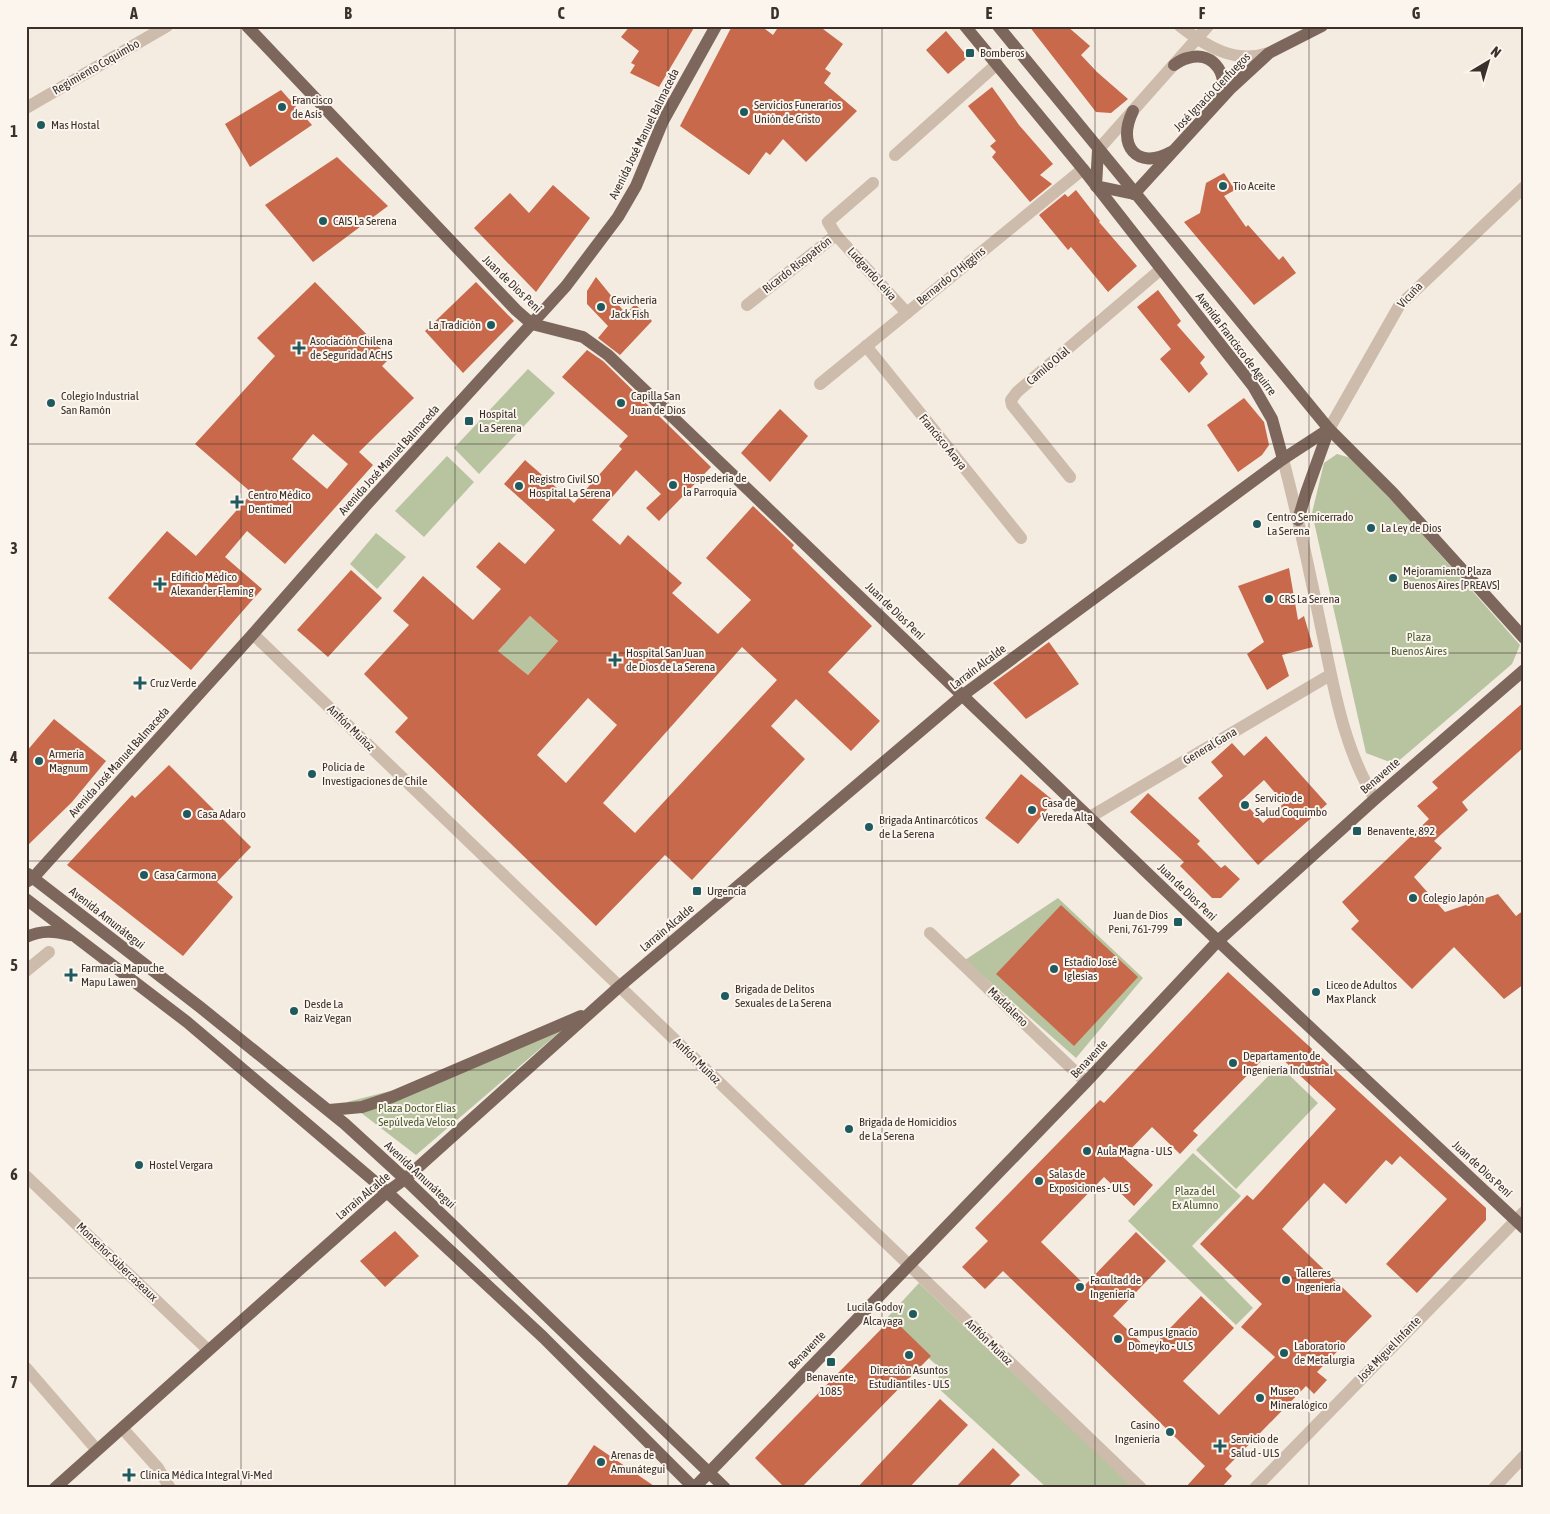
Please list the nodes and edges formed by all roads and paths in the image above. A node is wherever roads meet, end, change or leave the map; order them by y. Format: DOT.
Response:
graph roads {
  1 [pos="167,26"];
  2 [pos="247,26"];
  3 [pos="716,26"];
  4 [pos="965,26"];
  5 [pos="998,26"];
  6 [pos="1180,26"];
  7 [pos="1208,26"];
  8 [pos="1322,26"];
  9 [pos="1197,39"];
  10 [pos="1269,53"];
  11 [pos="997,64"];
  12 [pos="1174,65"];
  13 [pos="1217,104"];
  14 [pos="26,108"];
  15 [pos="1133,112"];
  16 [pos="1098,150"];
  17 [pos="1175,150"];
  18 [pos="895,155"];
  19 [pos="1083,169"];
  20 [pos="873,183"];
  21 [pos="1096,186"];
  22 [pos="1524,187"];
  23 [pos="1134,194"];
  24 [pos="836,235"];
  25 [pos="1160,270"];
  26 [pos="747,305"];
  27 [pos="907,313"];
  28 [pos="532,324"];
  29 [pos="866,346"];
  30 [pos="820,384"];
  31 [pos="1330,429"];
  32 [pos="1283,459"];
  33 [pos="1070,476"];
  34 [pos="1298,520"];
  35 [pos="1021,538"];
  36 [pos="253,634"];
  37 [pos="1524,638"];
  38 [pos="1524,670"];
  39 [pos="1330,675"];
  40 [pos="963,695"];
  41 [pos="1375,799"];
  42 [pos="1090,817"];
  43 [pos="28,878"];
  44 [pos="26,894"];
  45 [pos="26,899"];
  46 [pos="930,933"];
  47 [pos="26,937"];
  48 [pos="74,937"];
  49 [pos="1218,941"];
  50 [pos="49,952"];
  51 [pos="26,971"];
  52 [pos="620,986"];
  53 [pos="590,1012"];
  54 [pos="1086,1082"];
  55 [pos="329,1110"];
  56 [pos="405,1179"];
  57 [pos="28,1180"];
  58 [pos="387,1192"];
  59 [pos="1521,1220"];
  60 [pos="908,1264"];
  61 [pos="207,1349"];
  62 [pos="26,1368"];
  63 [pos="123,1428"];
  64 [pos="97,1450"];
  65 [pos="1524,1456"];
  66 [pos="709,1473"];
  67 [pos="55,1488"];
  68 [pos="170,1488"];
  69 [pos="694,1488"];
  70 [pos="725,1488"];
  71 [pos="1141,1488"];
  72 [pos="1255,1488"];
  73 [pos="1494,1488"];
  1 -- 14 [label="street, Regimiento Coquimbo"];
  2 -- 28 [label="main road, Juan de Dios Pení"];
  3 -- 28 [label="main road, Avenida José Manuel Balmaceda"];
  4 -- 11 [label="main road, Avenida Francisco de Aguirre"];
  5 -- 16 [label="main road, Avenida Francisco de Aguirre"];
  6 -- 9 [label="street"];
  7 -- 9 [label="street"];
  8 -- 10 [label="main road, José Ignacio Cienfuegos"];
  9 -- 10 [label="street"];
  9 -- 12 [label="street"];
  10 -- 13 [label="main road, José Ignacio Cienfuegos"];
  11 -- 18 [label="street"];
  11 -- 19 [label="main road, Avenida Francisco de Aguirre"];
  12 -- 13 [label="main road"];
  12 -- 15 [label="street"];
  13 -- 17 [label="main road, José Ignacio Cienfuegos"];
  15 -- 16 [label="street"];
  15 -- 17 [label="main road"];
  16 -- 21 [label="main road"];
  16 -- 23 [label="main road, Avenida Francisco de Aguirre"];
  17 -- 23 [label="main road, José Ignacio Cienfuegos"];
  19 -- 21 [label="main road, Avenida Francisco de Aguirre"];
  19 -- 27 [label="street, Bernardo O'Higgins"];
  20 -- 24 [label="street, Ricardo Risopatrón"];
  21 -- 23 [label="main road"];
  21 -- 25 [label="main road, Avenida Francisco de Aguirre"];
  22 -- 31 [label="street, Vicuña"];
  23 -- 31 [label="main road, Avenida Francisco de Aguirre"];
  24 -- 26 [label="street, Ricardo Risopatrón"];
  24 -- 27 [label="street, Ludgardo Leiva"];
  25 -- 32 [label="main road, Avenida Francisco de Aguirre"];
  25 -- 33 [label="street, Camilo Olal"];
  27 -- 29 [label="street, Bernardo O'Higgins"];
  28 -- 36 [label="main road, Avenida José Manuel Balmaceda"];
  28 -- 40 [label="main road, Juan de Dios Pení"];
  29 -- 30 [label="street, Bernardo O'Higgins"];
  29 -- 35 [label="street, Francisco Araya"];
  31 -- 32 [label="main road, Larraín Alcalde"];
  31 -- 34 [label="main road"];
  31 -- 37 [label="main road, Avenida Francisco de Aguirre"];
  32 -- 34 [label="street, Avenida Francisco de Aguirre"];
  32 -- 40 [label="main road, Larraín Alcalde"];
  34 -- 39 [label="street, Avenida Francisco de Aguirre"];
  36 -- 43 [label="main road, Avenida José Manuel Balmaceda"];
  36 -- 52 [label="street, Anfión Muñoz"];
  38 -- 41 [label="main road, Benavente"];
  39 -- 41 [label="street, Avenida Francisco de Aguirre"];
  39 -- 42 [label="street, General Gana"];
  40 -- 42 [label="main road, Juan de Dios Pení"];
  40 -- 52 [label="main road, Larraín Alcalde"];
  41 -- 49 [label="main road, Benavente"];
  42 -- 49 [label="main road, Juan de Dios Pení"];
  43 -- 44 [label="main road, Avenida José Manuel Balmaceda"];
  43 -- 55 [label="main road, Avenida Amunátegui"];
  45 -- 48 [label="main road"];
  46 -- 54 [label="street, Maddaleno"];
  47 -- 48 [label="main road"];
  48 -- 58 [label="main road"];
  49 -- 54 [label="main road, Benavente"];
  49 -- 59 [label="main road, Juan de Dios Pení"];
  50 -- 51 [label="street"];
  52 -- 53 [label="main road, Larraín Alcalde"];
  52 -- 60 [label="street, Anfión Muñoz"];
  53 -- 55 [label="main road"];
  53 -- 56 [label="main road, Larraín Alcalde"];
  54 -- 60 [label="main road, Benavente"];
  55 -- 56 [label="main road, Avenida Amunátegui"];
  56 -- 58 [label="main road, Larraín Alcalde"];
  56 -- 66 [label="main road, Avenida Amunátegui"];
  57 -- 61 [label="street, Monseñor Subercaseaux"];
  58 -- 61 [label="main road, Larraín Alcalde"];
  58 -- 69 [label="main road"];
  59 -- 72 [label="street, José Miguel Infante"];
  60 -- 66 [label="main road, Benavente"];
  60 -- 71 [label="street, Anfión Muñoz"];
  61 -- 63 [label="main road, Larraín Alcalde"];
  62 -- 64 [label="street"];
  63 -- 64 [label="main road, Larraín Alcalde"];
  63 -- 68 [label="street"];
  64 -- 67 [label="main road, Larraín Alcalde"];
  65 -- 73 [label="street"];
  66 -- 69 [label="main road, Benavente"];
  66 -- 70 [label="main road, Avenida Amunátegui"];
}
